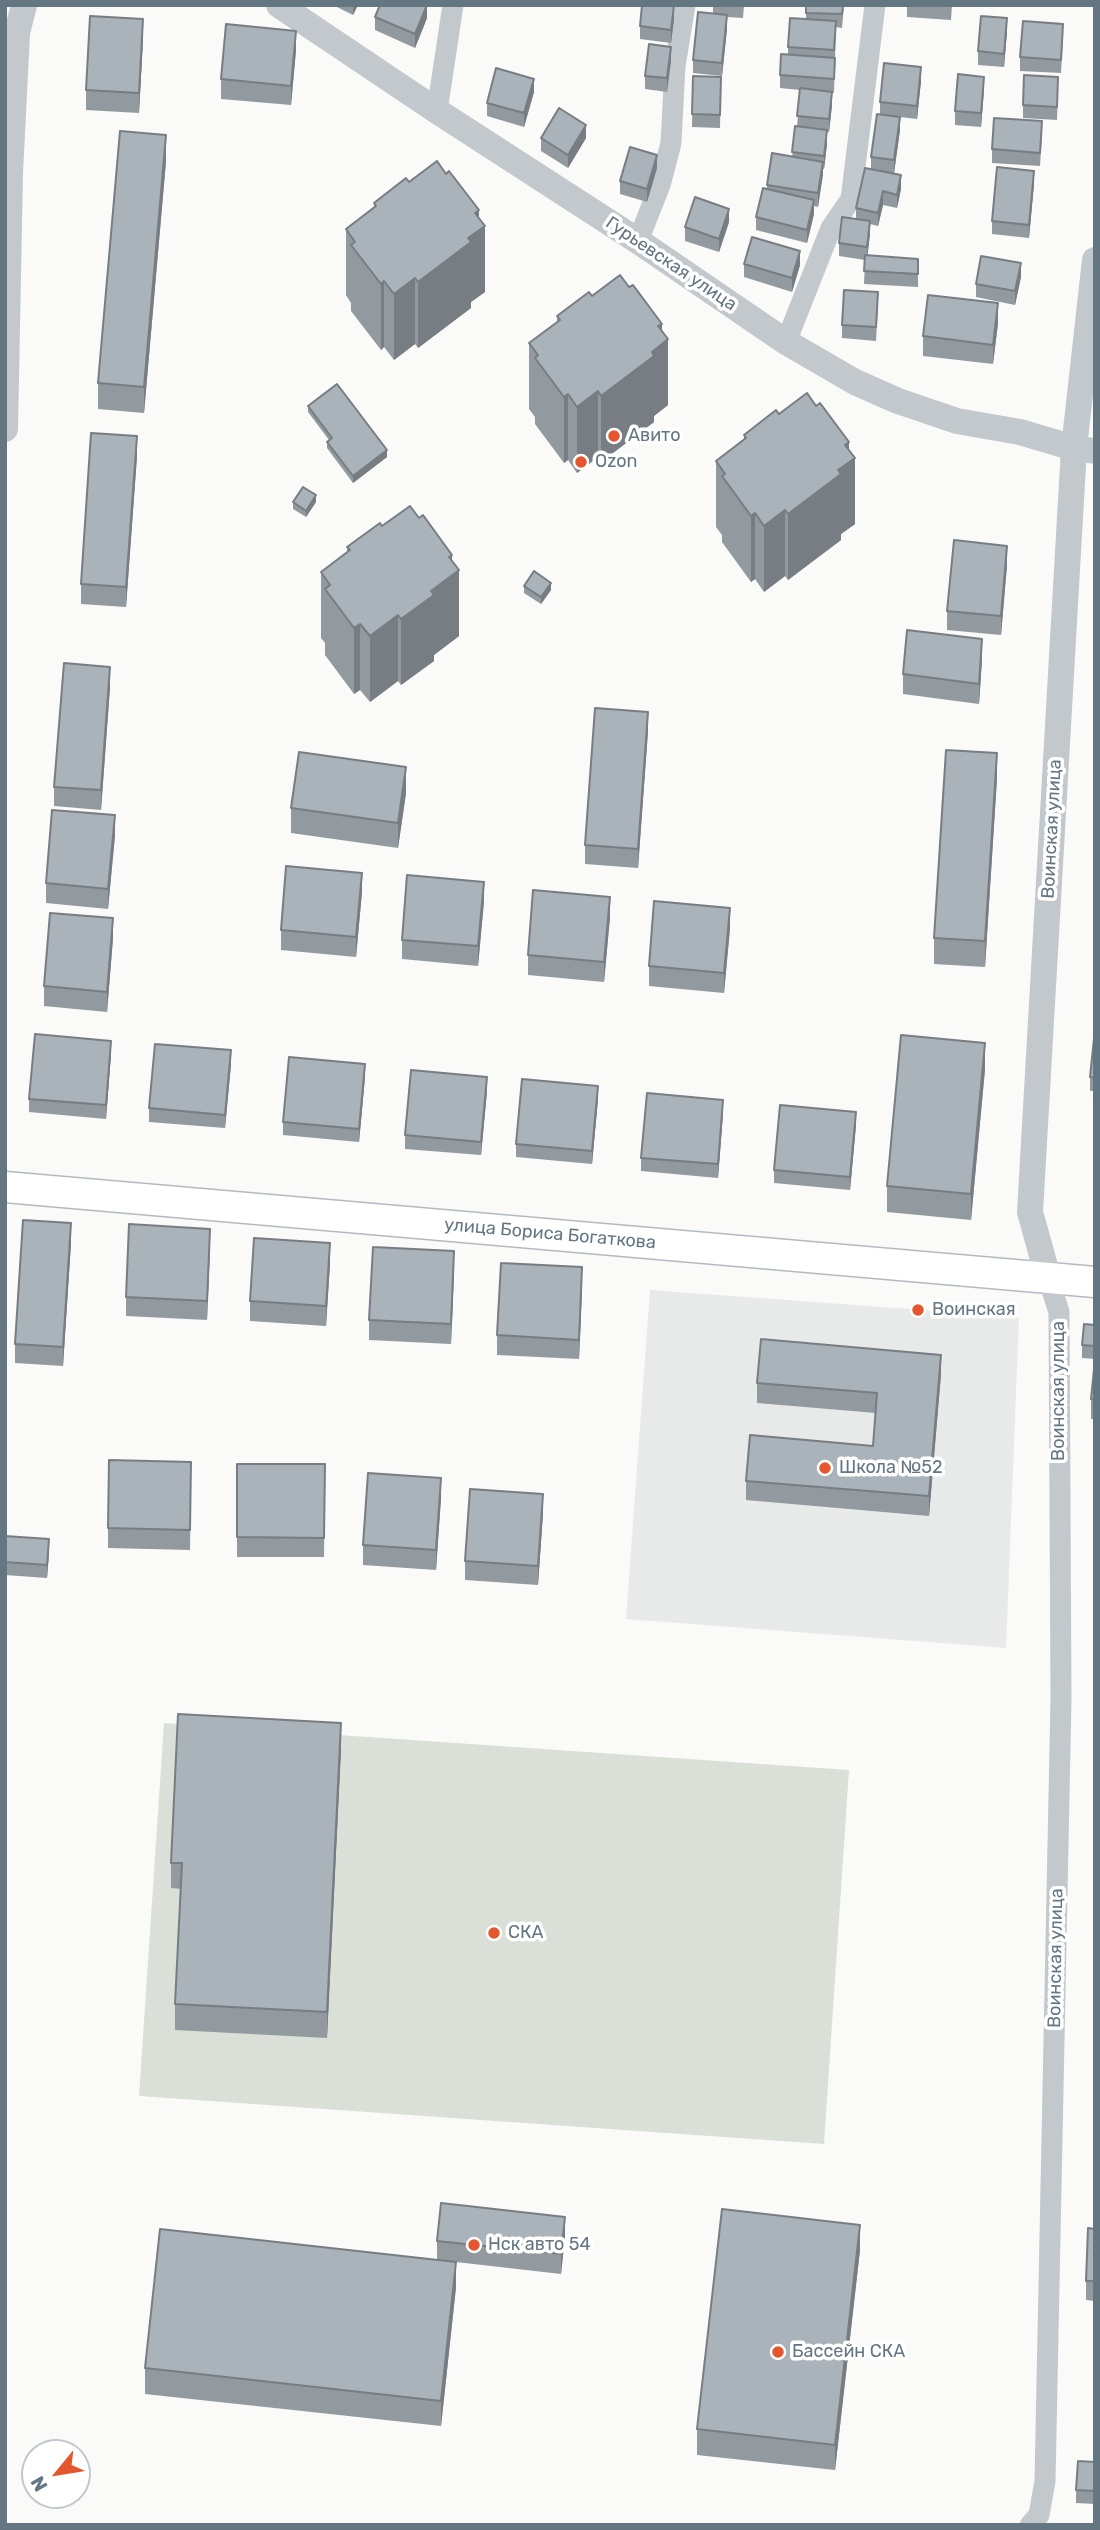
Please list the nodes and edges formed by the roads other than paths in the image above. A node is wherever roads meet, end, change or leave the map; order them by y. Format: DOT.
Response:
graph roads {
  1 [pos="24,5"];
  2 [pos="279,5"];
  3 [pos="453,5"];
  4 [pos="685,5"];
  5 [pos="875,5"];
  6 [pos="437,111"];
  7 [pos="638,241"];
  8 [pos="1095,260"];
  9 [pos="786,342"];
  10 [pos="5,429"];
  11 [pos="1084,449"];
  12 [pos="5,1187"];
  13 [pos="1048,1277"];
  14 [pos="1095,1282"];
  15 [pos="1030,2525"];
  1 -- 10 [label="street"];
  2 -- 6 [label="street, Гурьевская улица"];
  3 -- 6 [label="street"];
  4 -- 7 [label="street"];
  5 -- 9 [label="street"];
  6 -- 7 [label="street, Гурьевская улица"];
  7 -- 9 [label="street, Гурьевская улица"];
  8 -- 11 [label="street, Воинская улица"];
  9 -- 11 [label="street, Гурьевская улица"];
  11 -- 13 [label="street, Воинская улица"];
  12 -- 13 [label="main road, улица Бориса Богаткова"];
  13 -- 14 [label="main road, улица Бориса Богаткова"];
  13 -- 15 [label="street, Воинская улица"];
}
